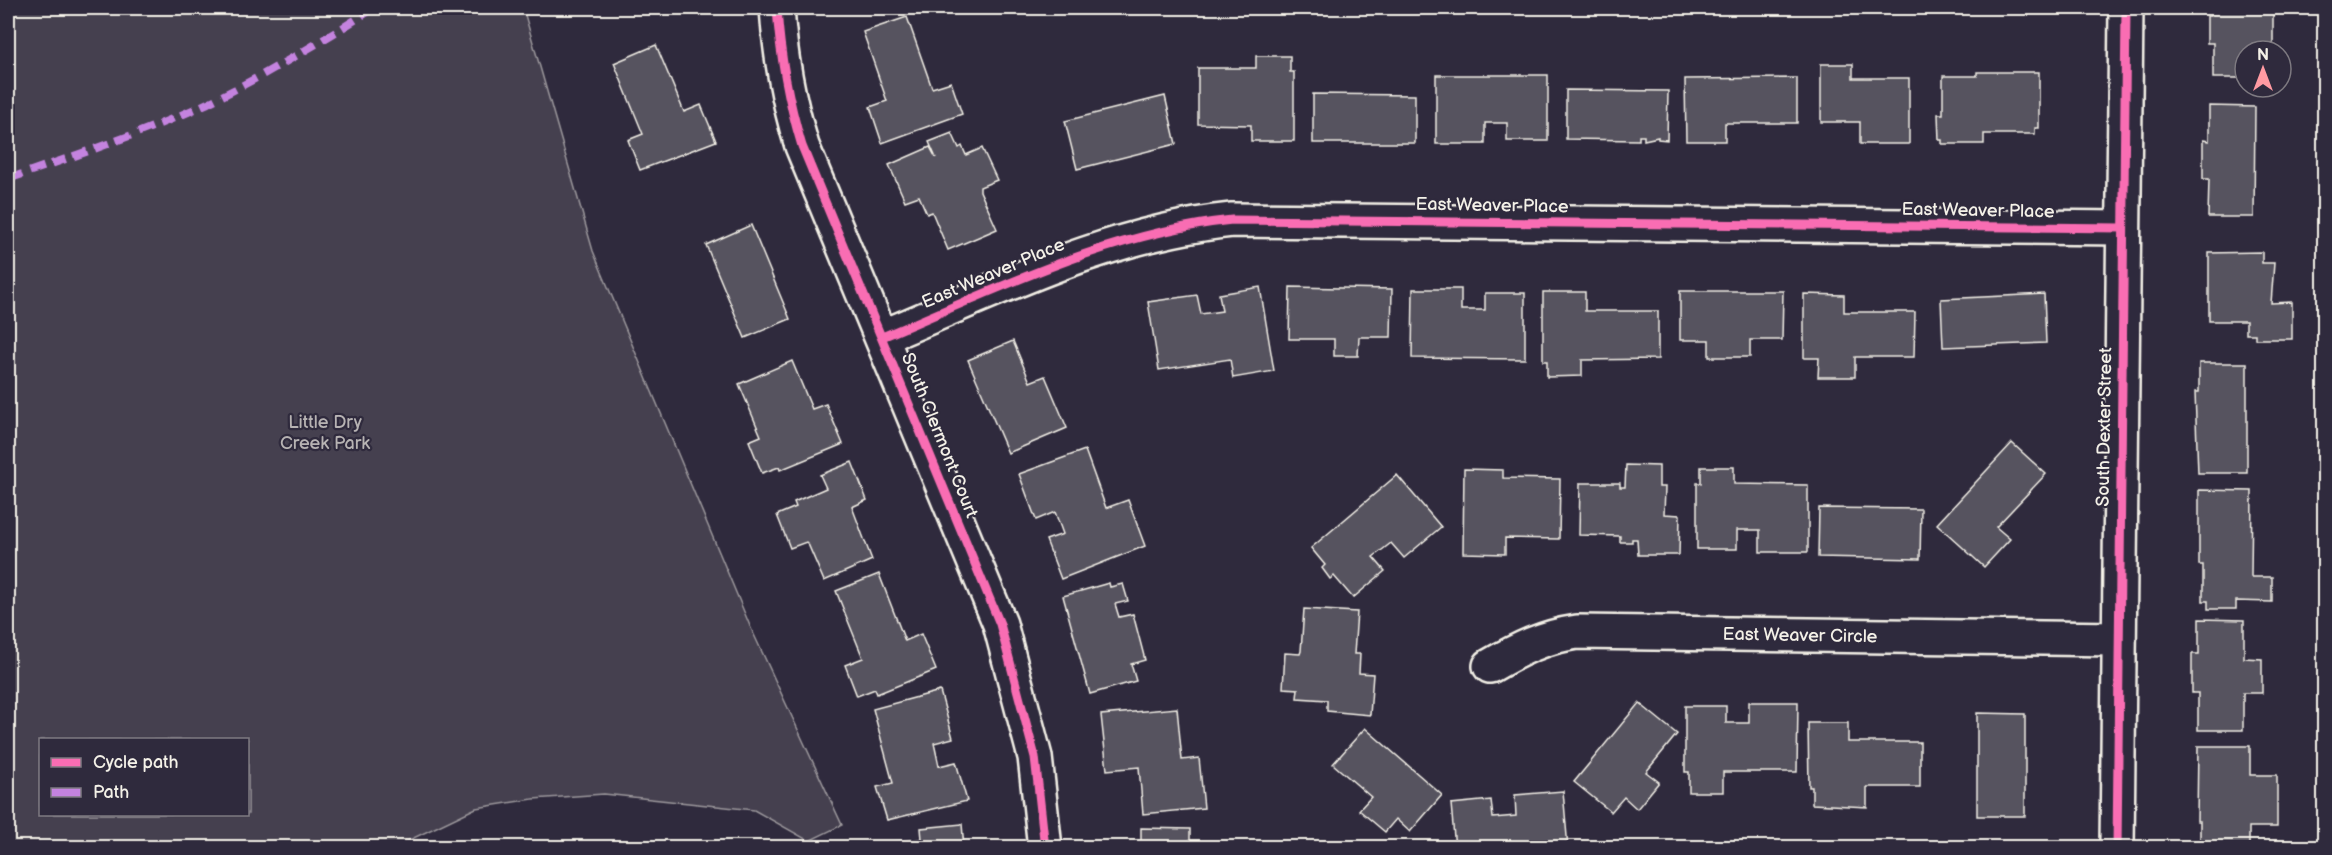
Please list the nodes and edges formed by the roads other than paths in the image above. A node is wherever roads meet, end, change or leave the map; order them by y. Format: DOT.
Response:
graph roads {
  1 [pos="777,8"];
  2 [pos="2126,8"];
  3 [pos="2123,228"];
  4 [pos="882,338"];
  5 [pos="2118,639"];
  6 [pos="1490,666"];
  7 [pos="1045,848"];
  8 [pos="2117,848"];
  1 -- 4 [label="street, South Clermont Court"];
  2 -- 3 [label="street, South Dexter Street"];
  3 -- 4 [label="street, East Weaver Place"];
  3 -- 5 [label="street, South Dexter Street"];
  4 -- 7 [label="street, South Clermont Court"];
  5 -- 6 [label="street, East Weaver Circle"];
  5 -- 8 [label="street, South Dexter Street"];
}
